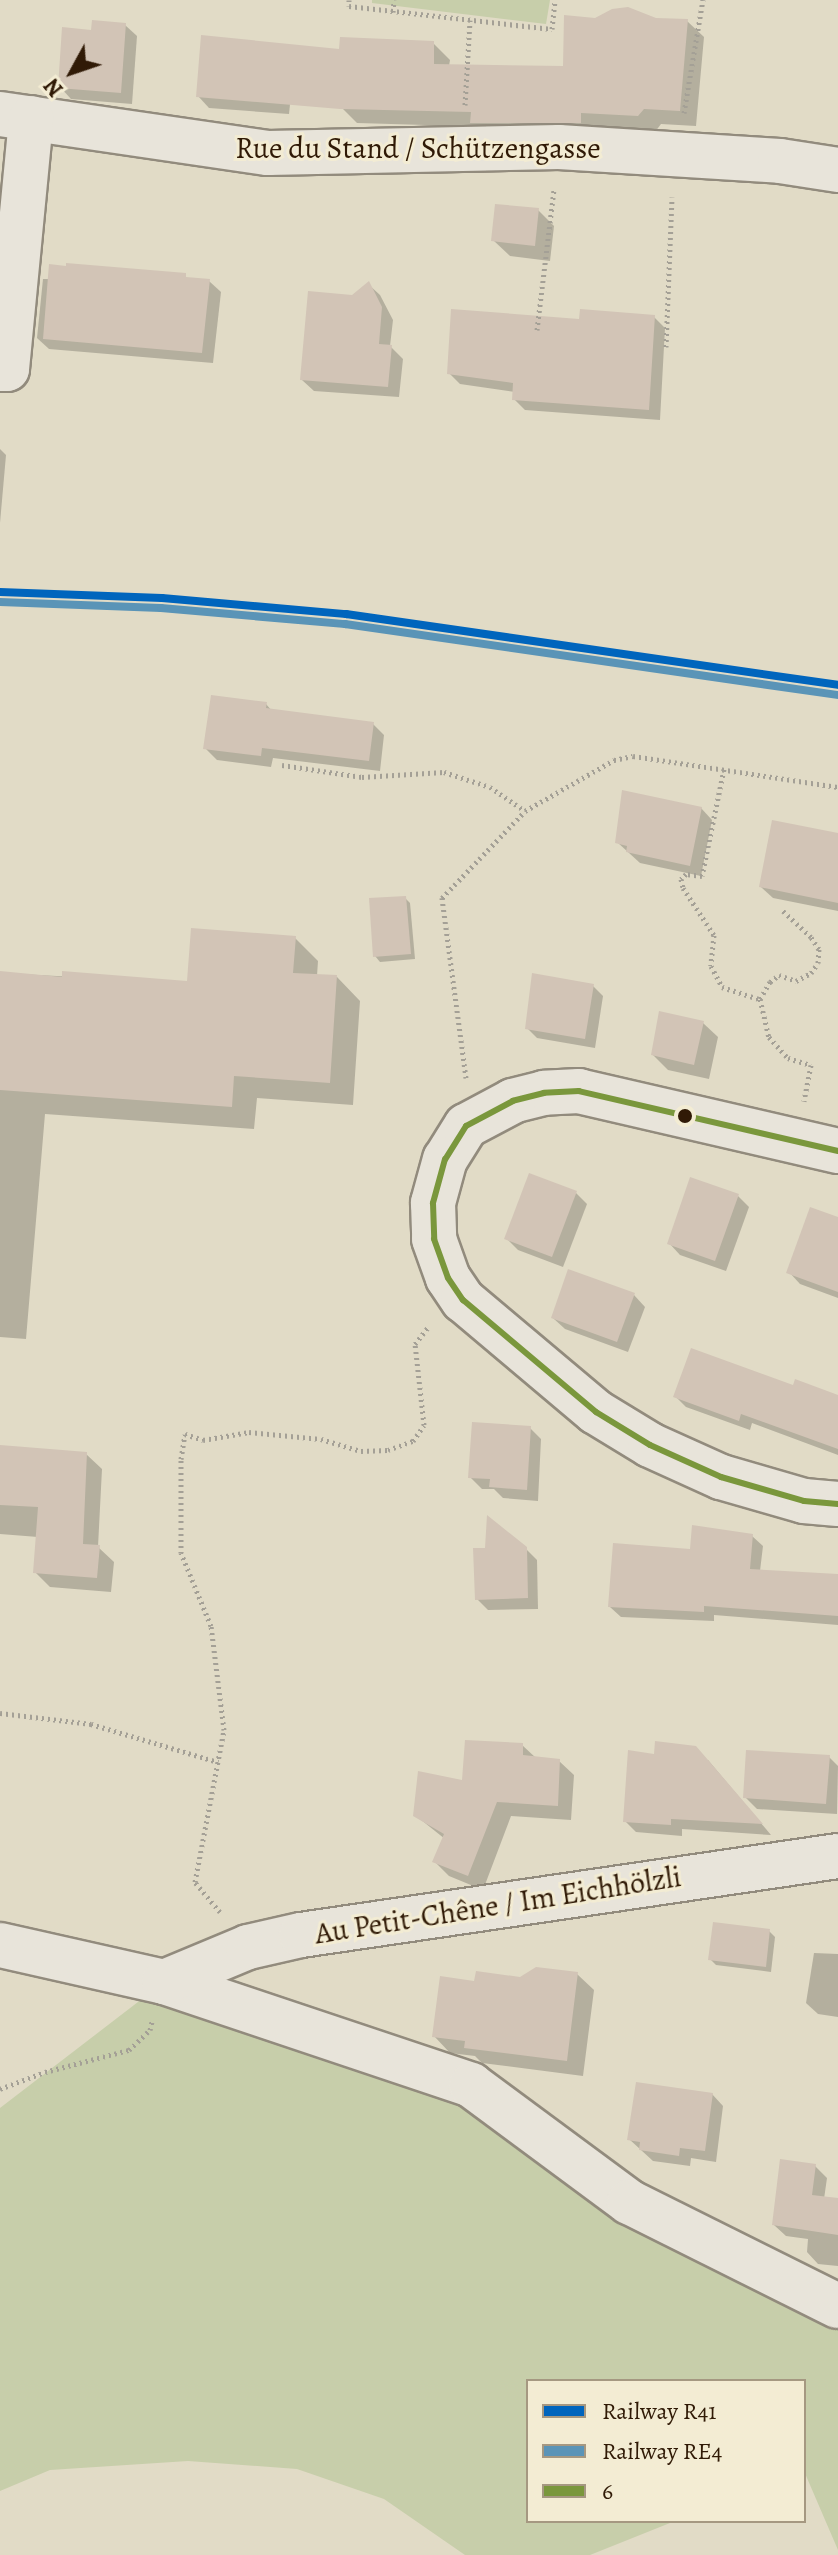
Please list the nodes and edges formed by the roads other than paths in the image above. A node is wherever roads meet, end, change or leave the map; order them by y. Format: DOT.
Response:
graph roads {
  1 [pos="16,116"];
  2 [pos="838,170"];
  3 [pos="0,369"];
  4 [pos="838,1151"];
  5 [pos="838,1504"];
  6 [pos="838,1856"];
  7 [pos="0,1945"];
  8 [pos="164,1982"];
  9 [pos="838,2306"];
  1 -- 2 [label="street, Rue du Stand / Schützengasse"];
  1 -- 3 [label="street"];
  4 -- 5 [label="street"];
  6 -- 8 [label="street, Au Petit-Chêne / Im Eichhölzli"];
  7 -- 8 [label="street"];
  8 -- 9 [label="street"];
}
